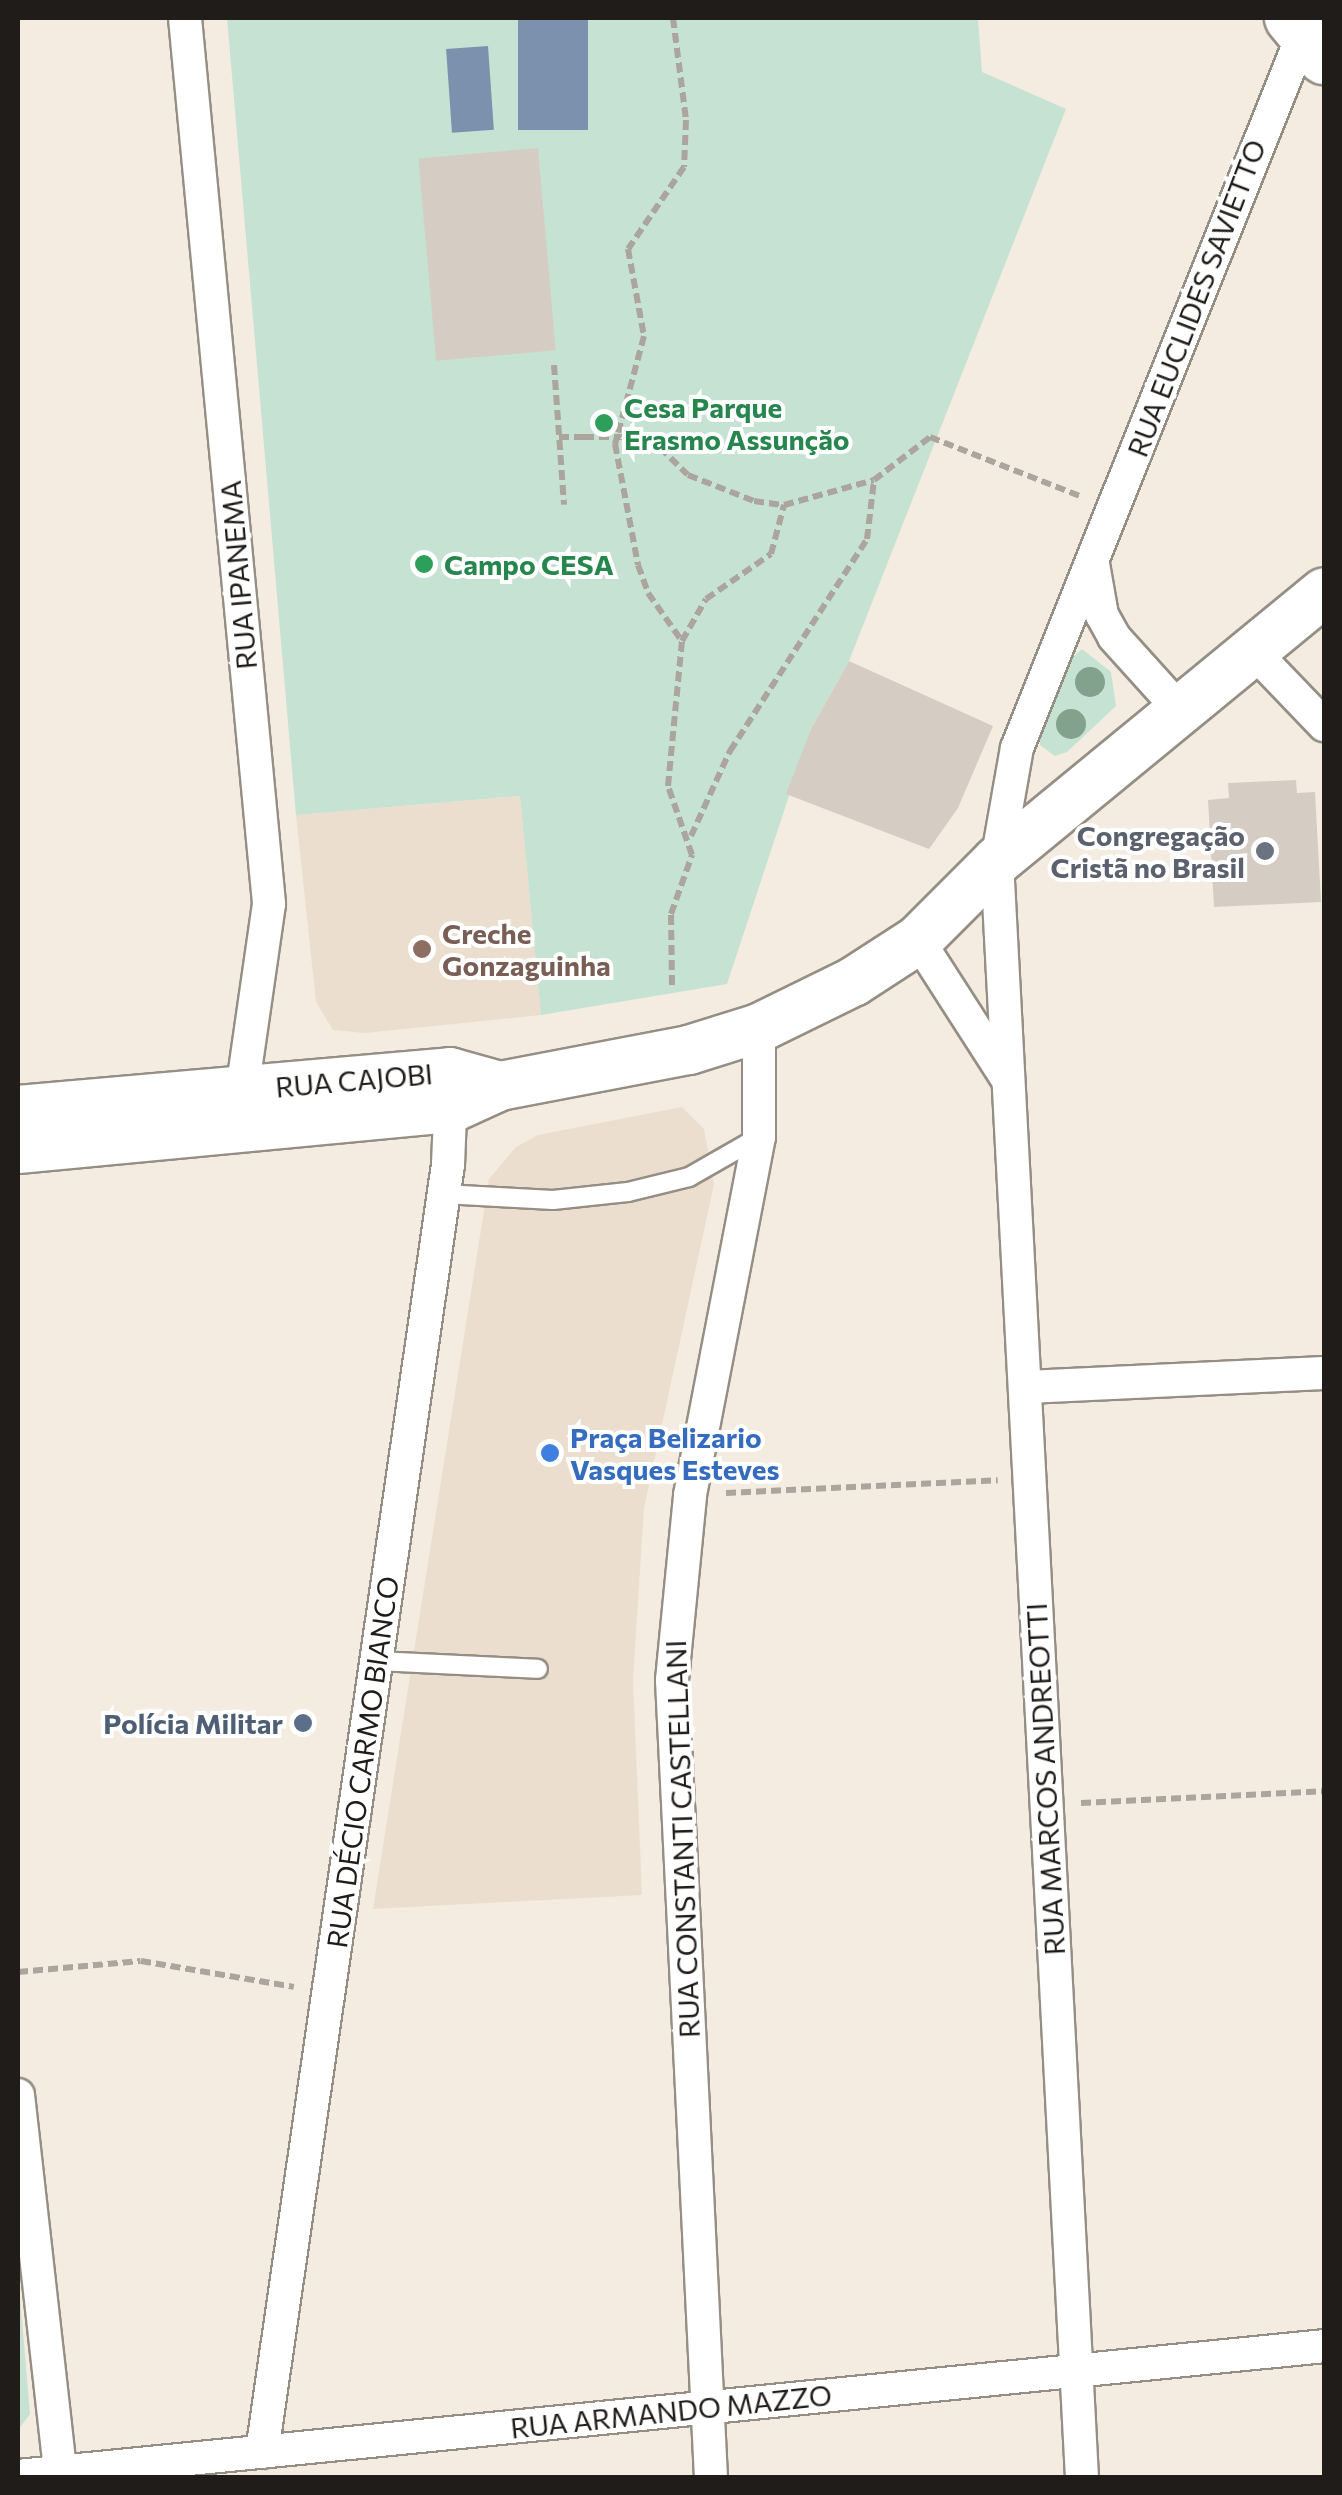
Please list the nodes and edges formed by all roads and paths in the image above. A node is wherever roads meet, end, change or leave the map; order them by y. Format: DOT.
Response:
graph roads {
  1 [pos="185,18"];
  2 [pos="672,18"];
  3 [pos="1306,36"];
  4 [pos="554,365"];
  5 [pos="559,437"];
  6 [pos="874,480"];
  7 [pos="564,505"];
  8 [pos="784,505"];
  9 [pos="1114,510"];
  10 [pos="1093,564"];
  11 [pos="1324,592"];
  12 [pos="682,641"];
  13 [pos="1253,650"];
  14 [pos="1180,710"];
  15 [pos="1324,725"];
  16 [pos="691,837"];
  17 [pos="996,860"];
  18 [pos="918,940"];
  19 [pos="672,985"];
  20 [pos="759,1028"];
  21 [pos="1008,1080"];
  22 [pos="451,1090"];
  23 [pos="18,1110"];
  24 [pos="239,1110"];
  25 [pos="759,1137"];
  26 [pos="18,1149"];
  27 [pos="443,1194"];
  28 [pos="1324,1374"];
  29 [pos="1027,1387"];
  30 [pos="1029,1478"];
  31 [pos="690,1495"];
  32 [pos="376,1661"];
  33 [pos="538,1668"];
  34 [pos="1324,1791"];
  35 [pos="1046,1804"];
  36 [pos="18,1972"];
  37 [pos="328,1993"];
  38 [pos="18,2095"];
  39 [pos="20,2136"];
  40 [pos="1324,2346"];
  41 [pos="1076,2372"];
  42 [pos="708,2408"];
  43 [pos="262,2452"];
  44 [pos="335,2461"];
  45 [pos="60,2472"];
  46 [pos="18,2476"];
  47 [pos="711,2478"];
  48 [pos="1082,2478"];
  1 -- 24 [label="street, RUA IPANEMA"];
  2 -- 12 [label="path"];
  3 -- 9 [label="street, RUA EUCLIDES SAVIETTO"];
  4 -- 5 [label="path"];
  5 -- 7 [label="path"];
  5 -- 8 [label="path, bridge"];
  6 -- 8 [label="path"];
  6 -- 9 [label="path"];
  6 -- 16 [label="path"];
  8 -- 12 [label="path"];
  9 -- 10 [label="street, RUA EUCLIDES SAVIETTO"];
  10 -- 14 [label="street"];
  10 -- 17 [label="street, RUA EUCLIDES SAVIETTO"];
  11 -- 13 [label="main road"];
  12 -- 16 [label="path"];
  13 -- 14 [label="main road"];
  13 -- 15 [label="street"];
  14 -- 17 [label="main road"];
  16 -- 19 [label="path"];
  17 -- 18 [label="main road"];
  17 -- 21 [label="street, RUA MARCOS ANDREOTTI"];
  18 -- 20 [label="main road"];
  18 -- 21 [label="street, RUA MARCOS ANDREOTTI"];
  20 -- 22 [label="main road, RUA CAJOBI"];
  20 -- 25 [label="street, RUA CONSTANTI CASTELLANI"];
  21 -- 29 [label="street, RUA MARCOS ANDREOTTI"];
  22 -- 24 [label="main road, RUA CAJOBI"];
  22 -- 27 [label="street, RUA DÉCIO CARMO BIANCO"];
  23 -- 24 [label="main road, RUA CAJOBI"];
  24 -- 26 [label="main road, RUA CAJOBI"];
  25 -- 27 [label="lane"];
  25 -- 31 [label="street, RUA CONSTANTI CASTELLANI"];
  27 -- 32 [label="street, RUA DÉCIO CARMO BIANCO"];
  28 -- 29 [label="street"];
  29 -- 30 [label="street, RUA MARCOS ANDREOTTI"];
  30 -- 31 [label="path"];
  30 -- 35 [label="street, RUA MARCOS ANDREOTTI"];
  31 -- 42 [label="street, RUA CONSTANTI CASTELLANI"];
  32 -- 33 [label="lane"];
  32 -- 37 [label="street, RUA DÉCIO CARMO BIANCO"];
  34 -- 35 [label="path"];
  35 -- 41 [label="street, RUA MARCOS ANDREOTTI"];
  36 -- 37 [label="path"];
  37 -- 43 [label="street, RUA DÉCIO CARMO BIANCO"];
  38 -- 39 [label="street"];
  39 -- 45 [label="street"];
  40 -- 41 [label="street, RUA ARMANDO MAZZO"];
  41 -- 42 [label="street, RUA ARMANDO MAZZO"];
  41 -- 48 [label="street, RUA MARCOS ANDREOTTI"];
  42 -- 44 [label="street, RUA ARMANDO MAZZO"];
  42 -- 47 [label="street, RUA CONSTANTI CASTELLANI"];
  43 -- 44 [label="street, RUA ARMANDO MAZZO"];
  43 -- 45 [label="street, RUA ARMANDO MAZZO"];
  45 -- 46 [label="street, RUA ARMANDO MAZZO"];
}
